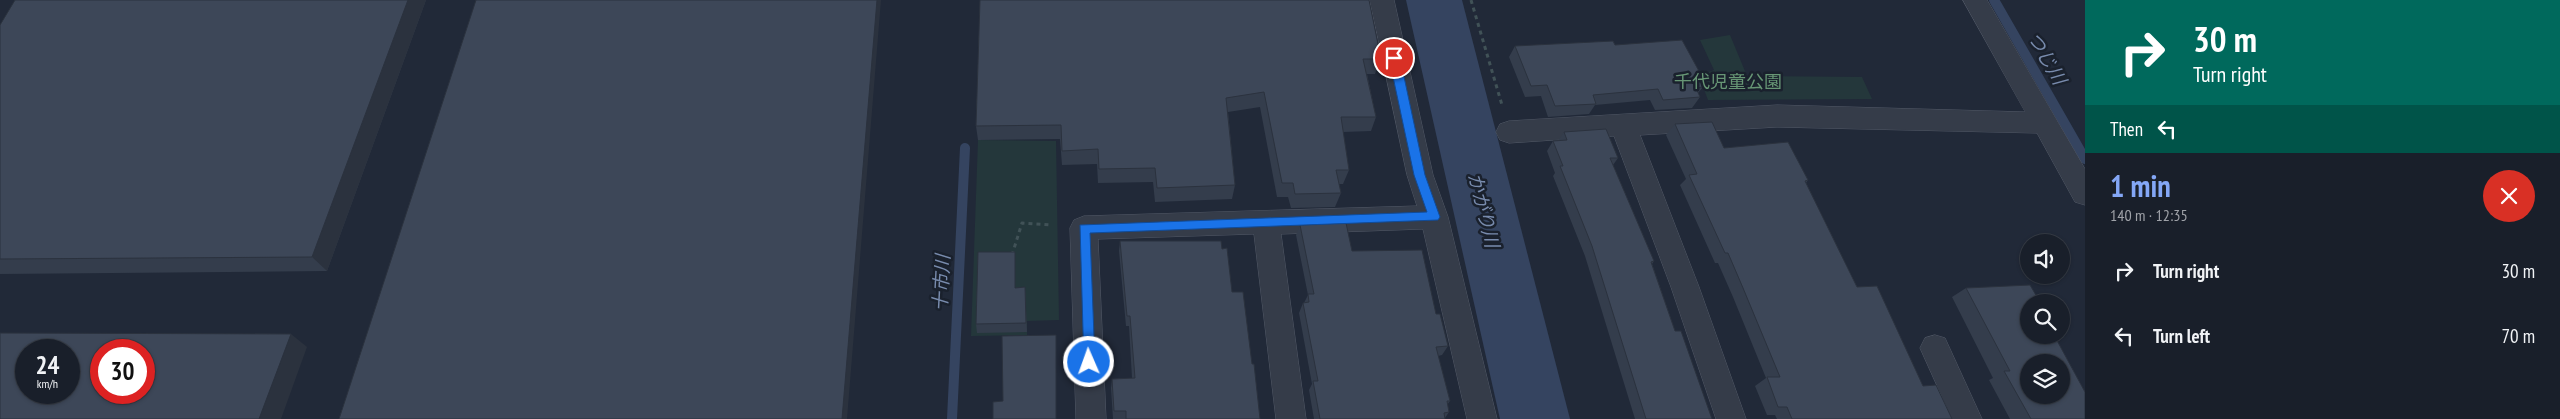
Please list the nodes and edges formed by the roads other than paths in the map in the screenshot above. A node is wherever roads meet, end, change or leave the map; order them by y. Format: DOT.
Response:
graph roads {
  1 [pos="1382,0"];
  2 [pos="1974,0"];
  3 [pos="2044,123"];
  4 [pos="1624,125"];
  5 [pos="1510,132"];
  6 [pos="2085,194"];
  7 [pos="1434,217"];
  8 [pos="1266,222"];
  9 [pos="1935,348"];
  10 [pos="1090,419"];
  11 [pos="1291,419"];
  12 [pos="1482,419"];
  13 [pos="1731,419"];
  14 [pos="1967,419"];
  1 -- 7 [label="street"];
  2 -- 3 [label="street"];
  3 -- 4 [label="street"];
  3 -- 6 [label="street"];
  4 -- 5 [label="street"];
  4 -- 13 [label="street"];
  7 -- 8 [label="street"];
  7 -- 12 [label="street"];
  8 -- 10 [label="street"];
  8 -- 11 [label="street"];
  9 -- 14 [label="street"];
}
